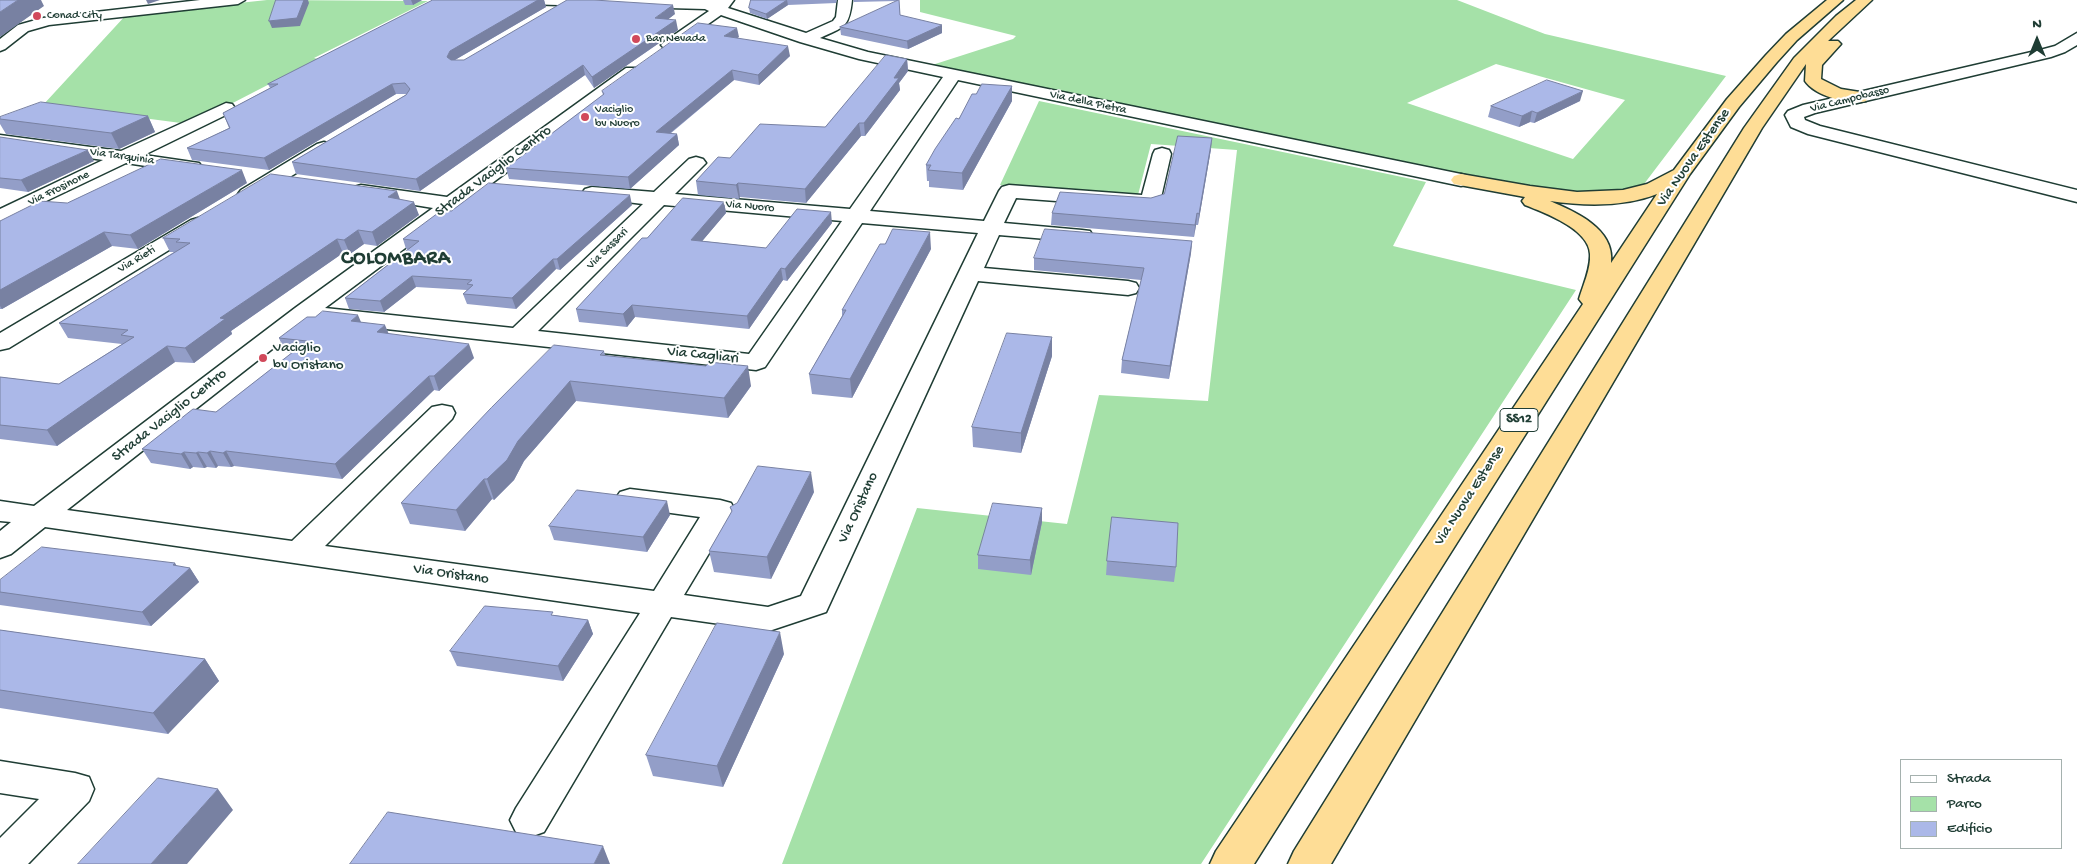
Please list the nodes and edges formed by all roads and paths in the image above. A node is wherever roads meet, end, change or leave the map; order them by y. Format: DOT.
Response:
graph roads {
  1 [pos="238,0"];
  2 [pos="522,0"];
  3 [pos="845,0"];
  4 [pos="1865,0"];
  5 [pos="569,1"];
  6 [pos="720,4"];
  7 [pos="1839,10"];
  8 [pos="544,16"];
  9 [pos="2077,38"];
  10 [pos="805,39"];
  11 [pos="0,46"];
  12 [pos="953,75"];
  13 [pos="1860,97"];
  14 [pos="226,108"];
  15 [pos="0,140"];
  16 [pos="338,140"];
  17 [pos="1162,154"];
  18 [pos="125,158"];
  19 [pos="696,163"];
  20 [pos="214,170"];
  21 [pos="1681,173"];
  22 [pos="243,174"];
  23 [pos="273,178"];
  24 [pos="1461,180"];
  25 [pos="301,182"];
  26 [pos="478,184"];
  27 [pos="507,186"];
  28 [pos="338,188"];
  29 [pos="573,192"];
  30 [pos="2077,196"];
  31 [pos="658,199"];
  32 [pos="451,204"];
  33 [pos="856,216"];
  34 [pos="0,217"];
  35 [pos="992,228"];
  36 [pos="1098,237"];
  37 [pos="970,273"];
  38 [pos="1128,288"];
  39 [pos="304,313"];
  40 [pos="1588,314"];
  41 [pos="520,336"];
  42 [pos="0,343"];
  43 [pos="442,413"];
  44 [pos="619,498"];
  45 [pos="0,511"];
  46 [pos="39,517"];
  47 [pos="0,547"];
  48 [pos="299,553"];
  49 [pos="663,604"];
  50 [pos="0,776"];
  51 [pos="530,820"];
  52 [pos="0,864"];
  53 [pos="1231,864"];
  54 [pos="1309,864"];
  1 -- 11 [label="street"];
  2 -- 5 [label="street, Via della Pietra"];
  3 -- 10 [label="street"];
  4 -- 7 [label="highway, Via Nuova Estense / SS12"];
  5 -- 6 [label="street, Via della Pietra"];
  5 -- 8 [label="street"];
  6 -- 10 [label="street, Via della Pietra"];
  6 -- 26 [label="street, Strada Vaciglio Centro"];
  7 -- 13 [label="highway"];
  7 -- 21 [label="highway, Via Nuova Estense / SS12"];
  7 -- 54 [label="highway, Via Nuova Estense / SS12"];
  9 -- 13 [label="street, Via Campobasso"];
  10 -- 12 [label="street, Via della Pietra"];
  12 -- 24 [label="street, Via della Pietra"];
  12 -- 33 [label="street, Via Cagliari"];
  13 -- 30 [label="street, Via Campobasso"];
  14 -- 18 [label="street, Via Frosinone"];
  15 -- 18 [label="street, Via Tarquinia"];
  16 -- 23 [label="street, Via Rieti"];
  17 -- 35 [label="street"];
  18 -- 20 [label="street, Via Tarquinia"];
  18 -- 34 [label="street, Via Frosinone"];
  19 -- 31 [label="street, Via Sassari"];
  21 -- 24 [label="highway"];
  21 -- 40 [label="highway, Via Nuova Estense / SS12"];
  22 -- 23 [label="street"];
  23 -- 25 [label="street"];
  23 -- 42 [label="street, Via Rieti"];
  24 -- 40 [label="highway"];
  26 -- 27 [label="street"];
  26 -- 32 [label="street, Strada Vaciglio Centro"];
  28 -- 32 [label="street"];
  29 -- 31 [label="street, Via Nuoro"];
  31 -- 33 [label="street, Via Nuoro"];
  31 -- 41 [label="street, Via Sassari"];
  32 -- 39 [label="street, Strada Vaciglio Centro"];
  33 -- 35 [label="street, Via Nuoro"];
  33 -- 41 [label="street, Via Cagliari"];
  35 -- 36 [label="street, Via Nuoro"];
  35 -- 37 [label="street, Via Oristano"];
  37 -- 38 [label="street"];
  37 -- 49 [label="street, Via Oristano"];
  39 -- 41 [label="street, Via Cagliari"];
  39 -- 46 [label="street, Strada Vaciglio Centro"];
  40 -- 53 [label="highway, Via Nuova Estense / SS12"];
  43 -- 48 [label="street"];
  44 -- 49 [label="street"];
  45 -- 46 [label="street, Via Oristano"];
  46 -- 47 [label="street, Strada Vaciglio Centro"];
  46 -- 48 [label="street, Via Oristano"];
  48 -- 49 [label="street, Via Oristano"];
  49 -- 51 [label="street"];
  50 -- 52 [label="street"];
}
